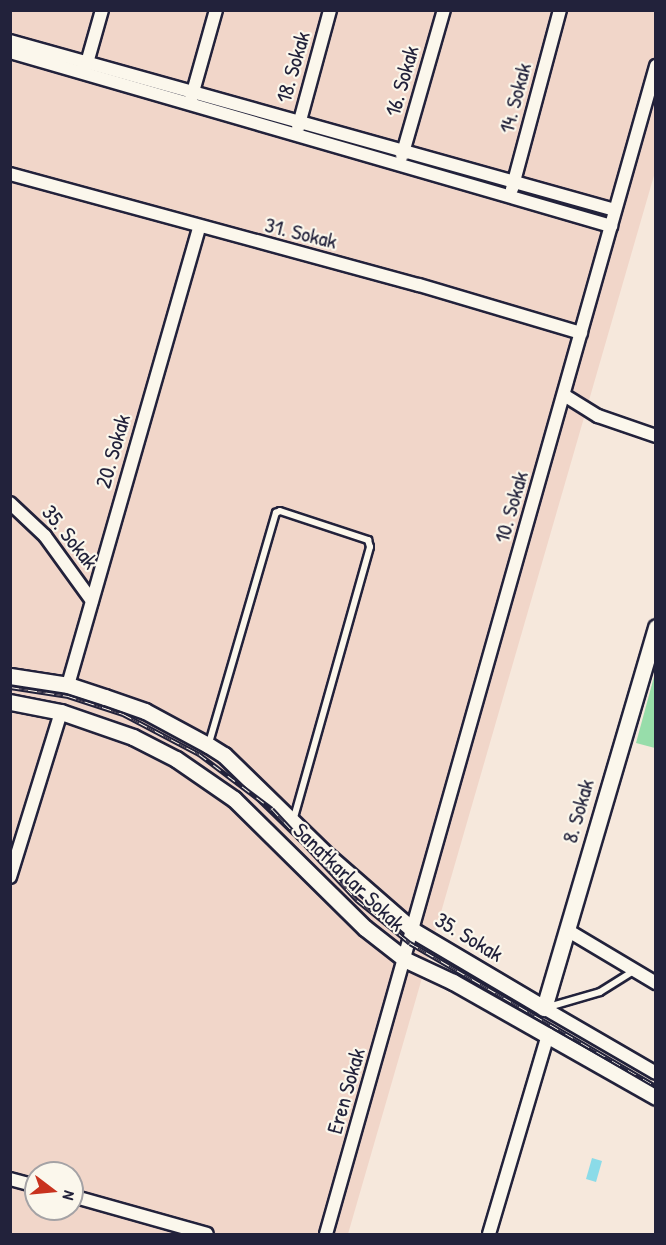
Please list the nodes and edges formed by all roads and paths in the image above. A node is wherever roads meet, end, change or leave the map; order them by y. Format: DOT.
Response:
graph roads {
  1 [pos="102,10"];
  2 [pos="216,10"];
  3 [pos="330,10"];
  4 [pos="444,10"];
  5 [pos="560,10"];
  6 [pos="10,41"];
  7 [pos="10,52"];
  8 [pos="656,66"];
  9 [pos="86,68"];
  10 [pos="191,98"];
  11 [pos="299,121"];
  12 [pos="296,135"];
  13 [pos="404,150"];
  14 [pos="400,164"];
  15 [pos="10,174"];
  16 [pos="514,181"];
  17 [pos="510,196"];
  18 [pos="615,210"];
  19 [pos="611,226"];
  20 [pos="199,228"];
  21 [pos="581,333"];
  22 [pos="564,395"];
  23 [pos="656,436"];
  24 [pos="10,503"];
  25 [pos="92,601"];
  26 [pos="656,627"];
  27 [pos="10,676"];
  28 [pos="68,686"];
  29 [pos="10,702"];
  30 [pos="61,712"];
  31 [pos="208,745"];
  32 [pos="292,821"];
  33 [pos="10,877"];
  34 [pos="567,930"];
  35 [pos="414,931"];
  36 [pos="406,960"];
  37 [pos="634,970"];
  38 [pos="656,983"];
  39 [pos="544,1008"];
  40 [pos="548,1035"];
  41 [pos="656,1073"];
  42 [pos="656,1097"];
  43 [pos="84,1199"];
  44 [pos="207,1234"];
  45 [pos="326,1234"];
  46 [pos="489,1234"];
  1 -- 9 [label="street"];
  2 -- 10 [label="street"];
  3 -- 11 [label="street, 18. Sokak"];
  4 -- 13 [label="street, 16. Sokak"];
  5 -- 16 [label="street, 14. Sokak"];
  6 -- 9 [label="street"];
  7 -- 9 [label="street"];
  8 -- 18 [label="street, 10. Sokak"];
  9 -- 10 [label="street"];
  10 -- 11 [label="street"];
  10 -- 12 [label="street"];
  11 -- 12 [label="street, 18. Sokak"];
  11 -- 13 [label="street"];
  12 -- 14 [label="street"];
  13 -- 14 [label="street, 16. Sokak"];
  13 -- 16 [label="street"];
  14 -- 17 [label="street"];
  15 -- 20 [label="street, 31. Sokak"];
  16 -- 17 [label="street, 14. Sokak"];
  16 -- 18 [label="street"];
  17 -- 19 [label="street"];
  18 -- 19 [label="street, 10. Sokak"];
  19 -- 21 [label="street, 10. Sokak"];
  20 -- 21 [label="street, 31. Sokak"];
  20 -- 25 [label="street, 20. Sokak"];
  21 -- 22 [label="street, 10. Sokak"];
  22 -- 23 [label="street"];
  22 -- 35 [label="street, 10. Sokak"];
  24 -- 25 [label="street, 35. Sokak"];
  25 -- 28 [label="street, 20. Sokak"];
  26 -- 34 [label="street, 8. Sokak"];
  27 -- 28 [label="street, 35. Sokak"];
  28 -- 31 [label="street, 35. Sokak"];
  29 -- 30 [label="street, Sanatkarlar Sokak"];
  30 -- 33 [label="street"];
  30 -- 36 [label="street, Sanatkarlar Sokak"];
  31 -- 32 [label="street, 35. Sokak"];
  31 -- 32 [label="lane"];
  32 -- 35 [label="street, 35. Sokak"];
  34 -- 37 [label="street"];
  34 -- 39 [label="street, 8. Sokak"];
  35 -- 36 [label="street, 10. Sokak"];
  35 -- 39 [label="street, 35. Sokak"];
  36 -- 40 [label="street, Sanatkarlar Sokak"];
  36 -- 45 [label="street, Eren Sokak"];
  37 -- 38 [label="street"];
  37 -- 39 [label="lane"];
  39 -- 41 [label="street, 35. Sokak"];
  40 -- 42 [label="street, Sanatkarlar Sokak"];
  40 -- 46 [label="street"];
  43 -- 44 [label="street"];
}
